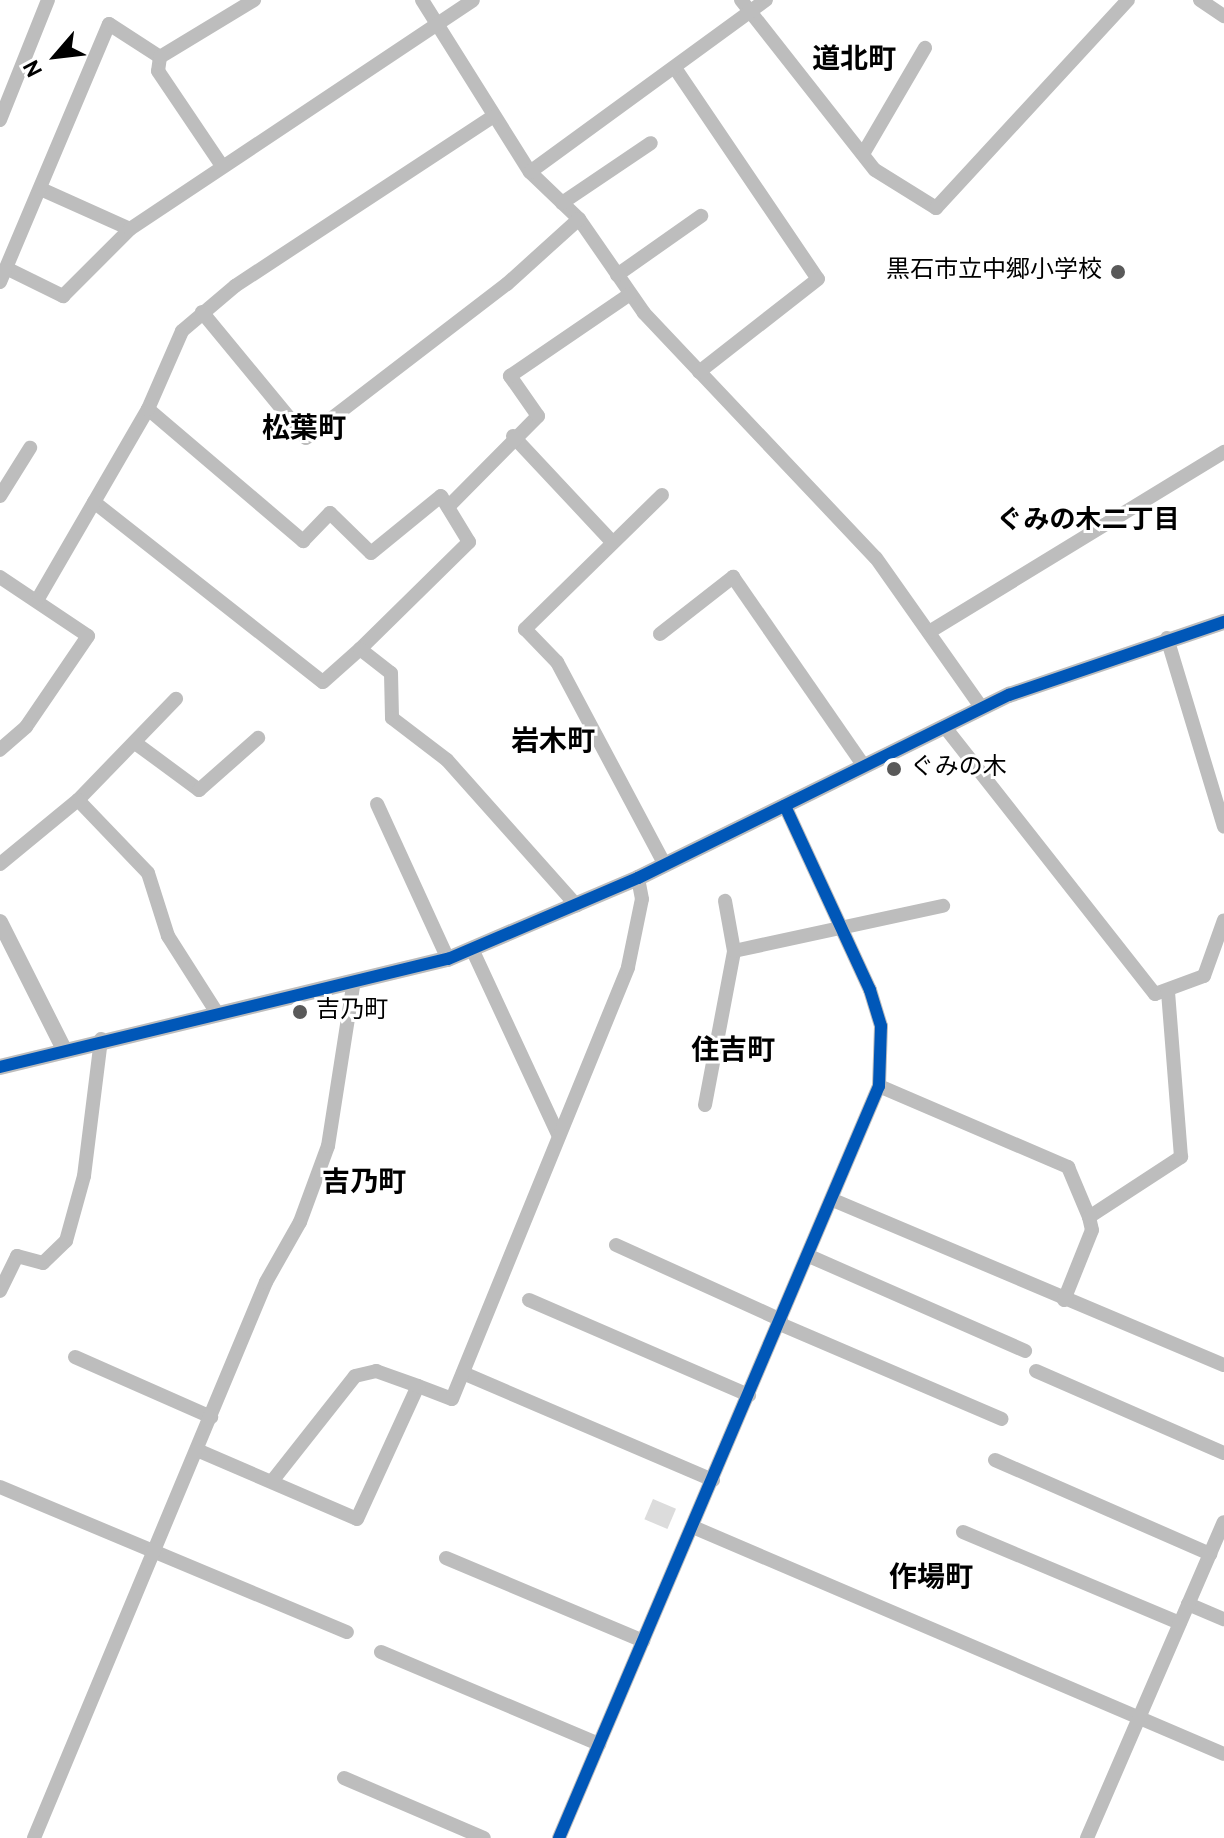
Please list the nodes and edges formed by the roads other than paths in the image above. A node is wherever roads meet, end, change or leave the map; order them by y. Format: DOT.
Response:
graph roads {
  1 [pos="48,0"];
  2 [pos="254,0"];
  3 [pos="422,0"];
  4 [pos="473,0"];
  5 [pos="766,0"];
  6 [pos="1128,0"];
  7 [pos="1200,0"];
  8 [pos="745,6"];
  9 [pos="1224,16"];
  10 [pos="435,21"];
  11 [pos="925,48"];
  12 [pos="160,57"];
  13 [pos="677,71"];
  14 [pos="492,117"];
  15 [pos="0,120"];
  16 [pos="651,143"];
  17 [pos="863,154"];
  18 [pos="222,166"];
  19 [pos="530,172"];
  20 [pos="43,190"];
  21 [pos="562,203"];
  22 [pos="701,216"];
  23 [pos="579,219"];
  24 [pos="130,229"];
  25 [pos="3,275"];
  26 [pos="617,275"];
  27 [pos="630,294"];
  28 [pos="202,312"];
  29 [pos="699,372"];
  30 [pos="148,409"];
  31 [pos="513,436"];
  32 [pos="30,448"];
  33 [pos="1224,452"];
  34 [pos="662,495"];
  35 [pos="0,496"];
  36 [pos="94,502"];
  37 [pos="448,507"];
  38 [pos="613,543"];
  39 [pos="5,583"];
  40 [pos="39,597"];
  41 [pos="1224,622"];
  42 [pos="929,632"];
  43 [pos="660,634"];
  44 [pos="1167,638"];
  45 [pos="360,649"];
  46 [pos="176,699"];
  47 [pos="982,708"];
  48 [pos="944,726"];
  49 [pos="258,738"];
  50 [pos="138,745"];
  51 [pos="0,750"];
  52 [pos="864,766"];
  53 [pos="78,800"];
  54 [pos="377,804"];
  55 [pos="785,806"];
  56 [pos="1224,827"];
  57 [pos="0,864"];
  58 [pos="665,865"];
  59 [pos="638,878"];
  60 [pos="725,901"];
  61 [pos="577,906"];
  62 [pos="943,906"];
  63 [pos="1224,920"];
  64 [pos="0,922"];
  65 [pos="842,928"];
  66 [pos="472,949"];
  67 [pos="734,951"];
  68 [pos="448,959"];
  69 [pos="353,986"];
  70 [pos="1168,991"];
  71 [pos="217,1013"];
  72 [pos="101,1039"];
  73 [pos="64,1049"];
  74 [pos="0,1067"];
  75 [pos="879,1086"];
  76 [pos="705,1105"];
  77 [pos="558,1134"];
  78 [pos="833,1200"];
  79 [pos="1089,1217"];
  80 [pos="616,1245"];
  81 [pos="809,1256"];
  82 [pos="0,1291"];
  83 [pos="529,1300"];
  84 [pos="1064,1300"];
  85 [pos="780,1322"];
  86 [pos="1025,1351"];
  87 [pos="75,1357"];
  88 [pos="1224,1365"];
  89 [pos="1036,1371"];
  90 [pos="463,1373"];
  91 [pos="418,1386"];
  92 [pos="749,1395"];
  93 [pos="211,1417"];
  94 [pos="1002,1419"];
  95 [pos="197,1450"];
  96 [pos="1224,1453"];
  97 [pos="995,1460"];
  98 [pos="273,1480"];
  99 [pos="713,1480"];
  100 [pos="0,1487"];
  101 [pos="1224,1522"];
  102 [pos="693,1527"];
  103 [pos="963,1532"];
  104 [pos="155,1552"];
  105 [pos="1210,1554"];
  106 [pos="446,1558"];
  107 [pos="1188,1604"];
  108 [pos="1224,1619"];
  109 [pos="1180,1623"];
  110 [pos="347,1632"];
  111 [pos="643,1641"];
  112 [pos="381,1652"];
  113 [pos="1139,1718"];
  114 [pos="599,1744"];
  115 [pos="1224,1754"];
  116 [pos="344,1778"];
  117 [pos="34,1838"];
  118 [pos="484,1838"];
  119 [pos="559,1838"];
  120 [pos="1087,1838"];
  1 -- 15 [label="street"];
  2 -- 12 [label="street"];
  3 -- 10 [label="street"];
  4 -- 10 [label="street"];
  5 -- 8 [label="street"];
  6 -- 17 [label="street"];
  7 -- 9 [label="street"];
  8 -- 13 [label="street"];
  8 -- 17 [label="street"];
  10 -- 14 [label="street"];
  10 -- 18 [label="street"];
  11 -- 17 [label="street"];
  12 -- 18 [label="street"];
  12 -- 20 [label="street"];
  13 -- 19 [label="street"];
  13 -- 29 [label="street"];
  14 -- 19 [label="street"];
  14 -- 28 [label="street"];
  16 -- 21 [label="street"];
  18 -- 24 [label="street"];
  19 -- 21 [label="street"];
  20 -- 24 [label="street"];
  20 -- 25 [label="street"];
  21 -- 23 [label="street"];
  22 -- 26 [label="street"];
  23 -- 26 [label="street"];
  23 -- 28 [label="street"];
  24 -- 25 [label="street"];
  26 -- 27 [label="street"];
  27 -- 29 [label="street"];
  27 -- 31 [label="street"];
  28 -- 30 [label="street"];
  29 -- 42 [label="street"];
  30 -- 36 [label="street"];
  30 -- 37 [label="street"];
  31 -- 37 [label="street"];
  31 -- 38 [label="street"];
  32 -- 35 [label="street"];
  33 -- 42 [label="street"];
  34 -- 38 [label="street"];
  36 -- 40 [label="street"];
  36 -- 45 [label="street"];
  37 -- 45 [label="street"];
  38 -- 58 [label="street"];
  39 -- 40 [label="street"];
  40 -- 51 [label="street"];
  41 -- 44 [label="street"];
  42 -- 47 [label="street"];
  43 -- 52 [label="street"];
  44 -- 47 [label="street"];
  44 -- 56 [label="street"];
  45 -- 61 [label="street"];
  46 -- 50 [label="street"];
  47 -- 48 [label="street"];
  48 -- 52 [label="street"];
  48 -- 70 [label="street"];
  49 -- 50 [label="street"];
  50 -- 53 [label="street"];
  52 -- 55 [label="street"];
  53 -- 57 [label="street"];
  53 -- 71 [label="street"];
  54 -- 68 [label="street"];
  55 -- 58 [label="street"];
  55 -- 65 [label="street"];
  58 -- 59 [label="street"];
  59 -- 61 [label="street"];
  59 -- 77 [label="street"];
  60 -- 67 [label="street"];
  61 -- 66 [label="street"];
  62 -- 65 [label="street"];
  63 -- 70 [label="street"];
  64 -- 73 [label="street"];
  65 -- 67 [label="street"];
  65 -- 75 [label="street"];
  66 -- 68 [label="street"];
  66 -- 77 [label="street"];
  67 -- 76 [label="street"];
  68 -- 69 [label="street"];
  69 -- 71 [label="street"];
  69 -- 93 [label="street"];
  70 -- 79 [label="street"];
  71 -- 72 [label="street"];
  72 -- 73 [label="street"];
  72 -- 82 [label="street"];
  73 -- 74 [label="street"];
  75 -- 78 [label="street"];
  75 -- 79 [label="street"];
  77 -- 90 [label="street"];
  78 -- 81 [label="street"];
  78 -- 84 [label="street"];
  79 -- 84 [label="street"];
  80 -- 85 [label="street"];
  81 -- 85 [label="street"];
  81 -- 86 [label="street"];
  83 -- 92 [label="street"];
  84 -- 88 [label="street"];
  85 -- 92 [label="street"];
  85 -- 94 [label="street"];
  87 -- 93 [label="street"];
  89 -- 96 [label="street"];
  90 -- 91 [label="street"];
  90 -- 99 [label="street"];
  91 -- 98 [label="street"];
  91 -- 98 [label="street"];
  92 -- 99 [label="street"];
  93 -- 95 [label="street"];
  95 -- 98 [label="street"];
  95 -- 104 [label="street"];
  97 -- 105 [label="street"];
  99 -- 102 [label="street"];
  100 -- 104 [label="street"];
  101 -- 105 [label="street"];
  102 -- 111 [label="street"];
  102 -- 113 [label="street"];
  103 -- 109 [label="street"];
  104 -- 110 [label="street"];
  104 -- 117 [label="street"];
  105 -- 107 [label="street"];
  106 -- 111 [label="street"];
  107 -- 108 [label="street"];
  107 -- 109 [label="street"];
  109 -- 113 [label="street"];
  111 -- 114 [label="street"];
  112 -- 114 [label="street"];
  113 -- 115 [label="street"];
  113 -- 120 [label="street"];
  114 -- 119 [label="street"];
  116 -- 118 [label="street"];
}
